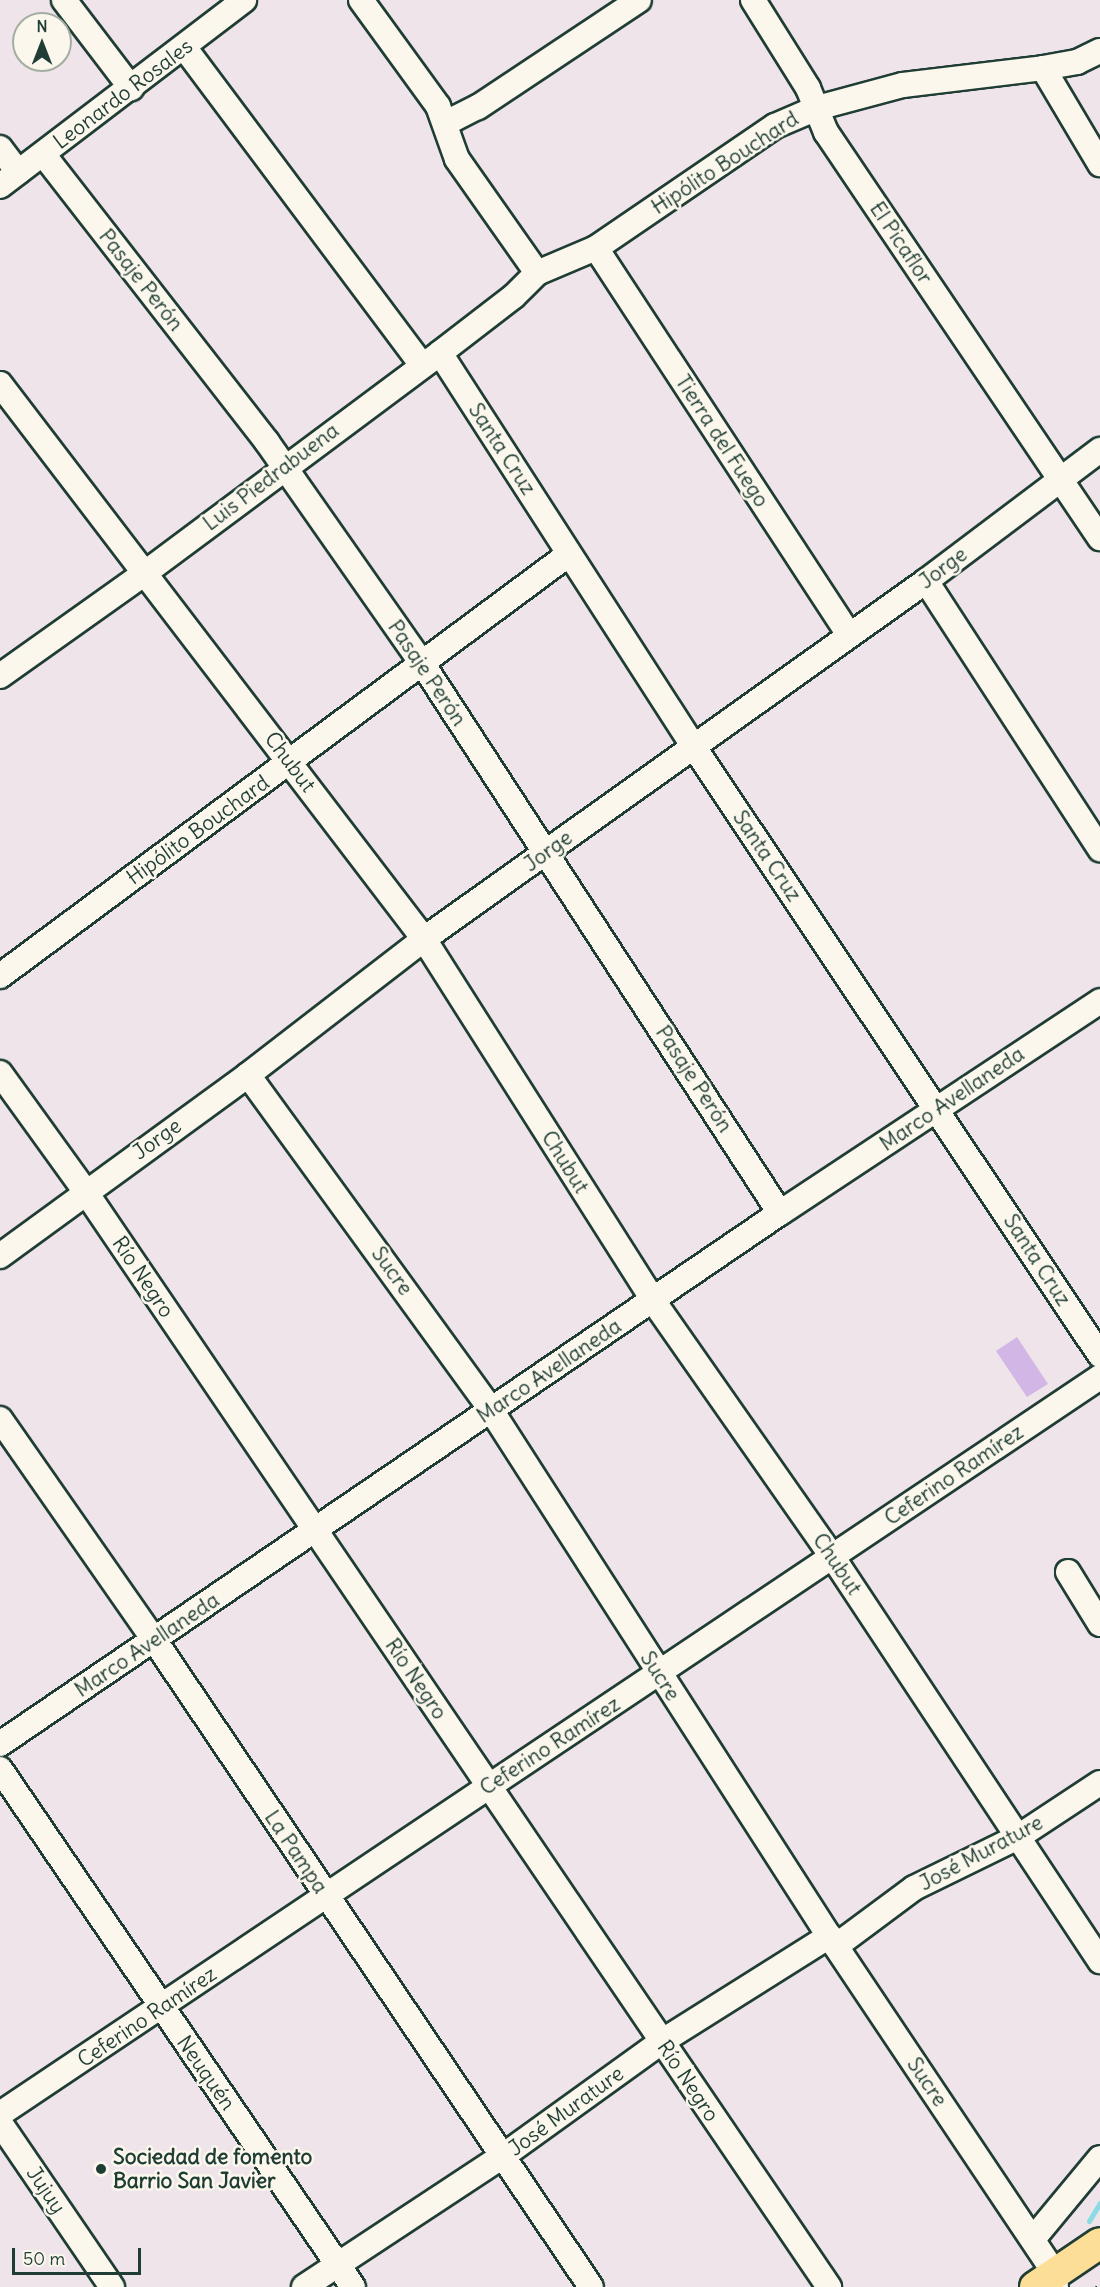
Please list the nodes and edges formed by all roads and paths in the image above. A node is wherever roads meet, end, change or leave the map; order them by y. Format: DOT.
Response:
graph roads {
  1 [pos="64,0"];
  2 [pos="244,0"];
  3 [pos="361,0"];
  4 [pos="639,0"];
  5 [pos="753,0"];
  6 [pos="184,47"];
  7 [pos="1100,51"];
  8 [pos="1042,68"];
  9 [pos="131,88"];
  10 [pos="817,108"];
  11 [pos="446,123"];
  12 [pos="0,148"];
  13 [pos="43,154"];
  14 [pos="1100,164"];
  15 [pos="9,179"];
  16 [pos="596,248"];
  17 [pos="537,273"];
  18 [pos="431,359"];
  19 [pos="0,384"];
  20 [pos="1100,450"];
  21 [pos="284,466"];
  22 [pos="1060,479"];
  23 [pos="1100,538"];
  24 [pos="568,554"];
  25 [pos="145,573"];
  26 [pos="926,581"];
  27 [pos="849,634"];
  28 [pos="422,663"];
  29 [pos="0,676"];
  30 [pos="694,747"];
  31 [pos="291,763"];
  32 [pos="1100,849"];
  33 [pos="546,852"];
  34 [pos="424,939"];
  35 [pos="0,976"];
  36 [pos="1100,1001"];
  37 [pos="0,1073"];
  38 [pos="248,1075"];
  39 [pos="938,1109"];
  40 [pos="85,1191"];
  41 [pos="780,1213"];
  42 [pos="0,1256"];
  43 [pos="654,1302"];
  44 [pos="1100,1355"];
  45 [pos="1100,1377"];
  46 [pos="491,1410"];
  47 [pos="0,1419"];
  48 [pos="314,1529"];
  49 [pos="832,1556"];
  50 [pos="1068,1572"];
  51 [pos="1100,1624"];
  52 [pos="155,1641"];
  53 [pos="660,1676"];
  54 [pos="0,1744"];
  55 [pos="0,1769"];
  56 [pos="1100,1784"];
  57 [pos="488,1786"];
  58 [pos="1018,1837"];
  59 [pos="326,1897"];
  60 [pos="832,1941"];
  61 [pos="1100,1961"];
  62 [pos="161,2008"];
  63 [pos="661,2042"];
  64 [pos="0,2114"];
  65 [pos="0,2123"];
  66 [pos="503,2156"];
  67 [pos="1100,2158"];
  68 [pos="1033,2240"];
  69 [pos="338,2264"];
  70 [pos="1078,2273"];
  71 [pos="112,2287"];
  72 [pos="304,2287"];
  73 [pos="353,2287"];
  74 [pos="591,2287"];
  75 [pos="829,2287"];
  1 -- 9 [label="street"];
  2 -- 6 [label="street, Leonardo Rosales"];
  3 -- 11 [label="street"];
  4 -- 11 [label="street"];
  5 -- 10 [label="street, El Picaflor"];
  6 -- 9 [label="street, Leonardo Rosales"];
  6 -- 18 [label="street, Santa Cruz"];
  7 -- 8 [label="street, Hipólito Bouchard"];
  8 -- 10 [label="street, Hipólito Bouchard"];
  8 -- 14 [label="street"];
  9 -- 13 [label="street, Leonardo Rosales"];
  10 -- 16 [label="street, Hipólito Bouchard"];
  10 -- 22 [label="street, El Picaflor"];
  11 -- 17 [label="street"];
  12 -- 15 [label="street"];
  13 -- 15 [label="street, Leonardo Rosales"];
  13 -- 21 [label="street, Pasaje Perón"];
  16 -- 17 [label="street, Hipólito Bouchard"];
  16 -- 27 [label="street, Tierra del Fuego"];
  17 -- 18 [label="street, Luis Piedrabuena"];
  18 -- 21 [label="street, Luis Piedrabuena"];
  18 -- 24 [label="street, Santa Cruz"];
  19 -- 25 [label="street, Chubut"];
  20 -- 22 [label="street, Jorge"];
  21 -- 25 [label="street, Luis Piedrabuena"];
  21 -- 28 [label="street, Pasaje Perón"];
  22 -- 23 [label="street, El Picaflor"];
  22 -- 26 [label="street, Jorge"];
  24 -- 28 [label="street, Hipólito Bouchard"];
  24 -- 30 [label="street, Santa Cruz"];
  25 -- 29 [label="street, Luis Piedrabuena"];
  25 -- 31 [label="street, Chubut"];
  26 -- 27 [label="street, Jorge"];
  26 -- 32 [label="street"];
  27 -- 30 [label="street, Jorge"];
  28 -- 31 [label="street, Hipólito Bouchard"];
  28 -- 33 [label="street, Pasaje Perón"];
  30 -- 33 [label="street, Jorge"];
  30 -- 39 [label="street, Santa Cruz"];
  31 -- 34 [label="street, Chubut"];
  31 -- 35 [label="street, Hipólito Bouchard"];
  33 -- 34 [label="street, Jorge"];
  33 -- 41 [label="street, Pasaje Perón"];
  34 -- 38 [label="street, Jorge"];
  34 -- 43 [label="street, Chubut"];
  36 -- 39 [label="street, Marco Avellaneda"];
  37 -- 40 [label="street, Río Negro"];
  38 -- 40 [label="street, Jorge"];
  38 -- 46 [label="street, Sucre"];
  39 -- 41 [label="street, Marco Avellaneda"];
  39 -- 44 [label="street, Santa Cruz"];
  40 -- 42 [label="street, Jorge"];
  40 -- 48 [label="street, Río Negro"];
  41 -- 43 [label="street, Marco Avellaneda"];
  43 -- 46 [label="street, Marco Avellaneda"];
  43 -- 49 [label="street, Chubut"];
  45 -- 49 [label="street, Ceferino Ramírez"];
  46 -- 48 [label="street, Marco Avellaneda"];
  46 -- 53 [label="street, Sucre"];
  47 -- 52 [label="street, La Pampa"];
  48 -- 52 [label="street, Marco Avellaneda"];
  48 -- 57 [label="street, Río Negro"];
  49 -- 53 [label="street, Ceferino Ramírez"];
  49 -- 58 [label="street, Chubut"];
  50 -- 51 [label="street"];
  52 -- 54 [label="street, Marco Avellaneda"];
  52 -- 59 [label="street, La Pampa"];
  53 -- 57 [label="street, Ceferino Ramírez"];
  53 -- 60 [label="street, Sucre"];
  55 -- 62 [label="street, Neuquén"];
  56 -- 58 [label="street, José Murature"];
  57 -- 59 [label="street, Ceferino Ramírez"];
  57 -- 63 [label="street, Río Negro"];
  58 -- 60 [label="street, José Murature"];
  58 -- 61 [label="street, Chubut"];
  59 -- 62 [label="street, Ceferino Ramírez"];
  59 -- 66 [label="street, La Pampa"];
  60 -- 63 [label="street, José Murature"];
  60 -- 68 [label="street, Sucre"];
  62 -- 64 [label="street, Ceferino Ramírez"];
  62 -- 69 [label="street, Neuquén"];
  63 -- 66 [label="street, José Murature"];
  63 -- 75 [label="street, Río Negro"];
  65 -- 71 [label="street, Jujuy"];
  66 -- 69 [label="street, José Murature"];
  66 -- 74 [label="street, La Pampa"];
  67 -- 68 [label="street"];
  68 -- 70 [label="street, Sucre"];
  69 -- 72 [label="street, José Murature"];
  69 -- 73 [label="street, Neuquén"];
}
